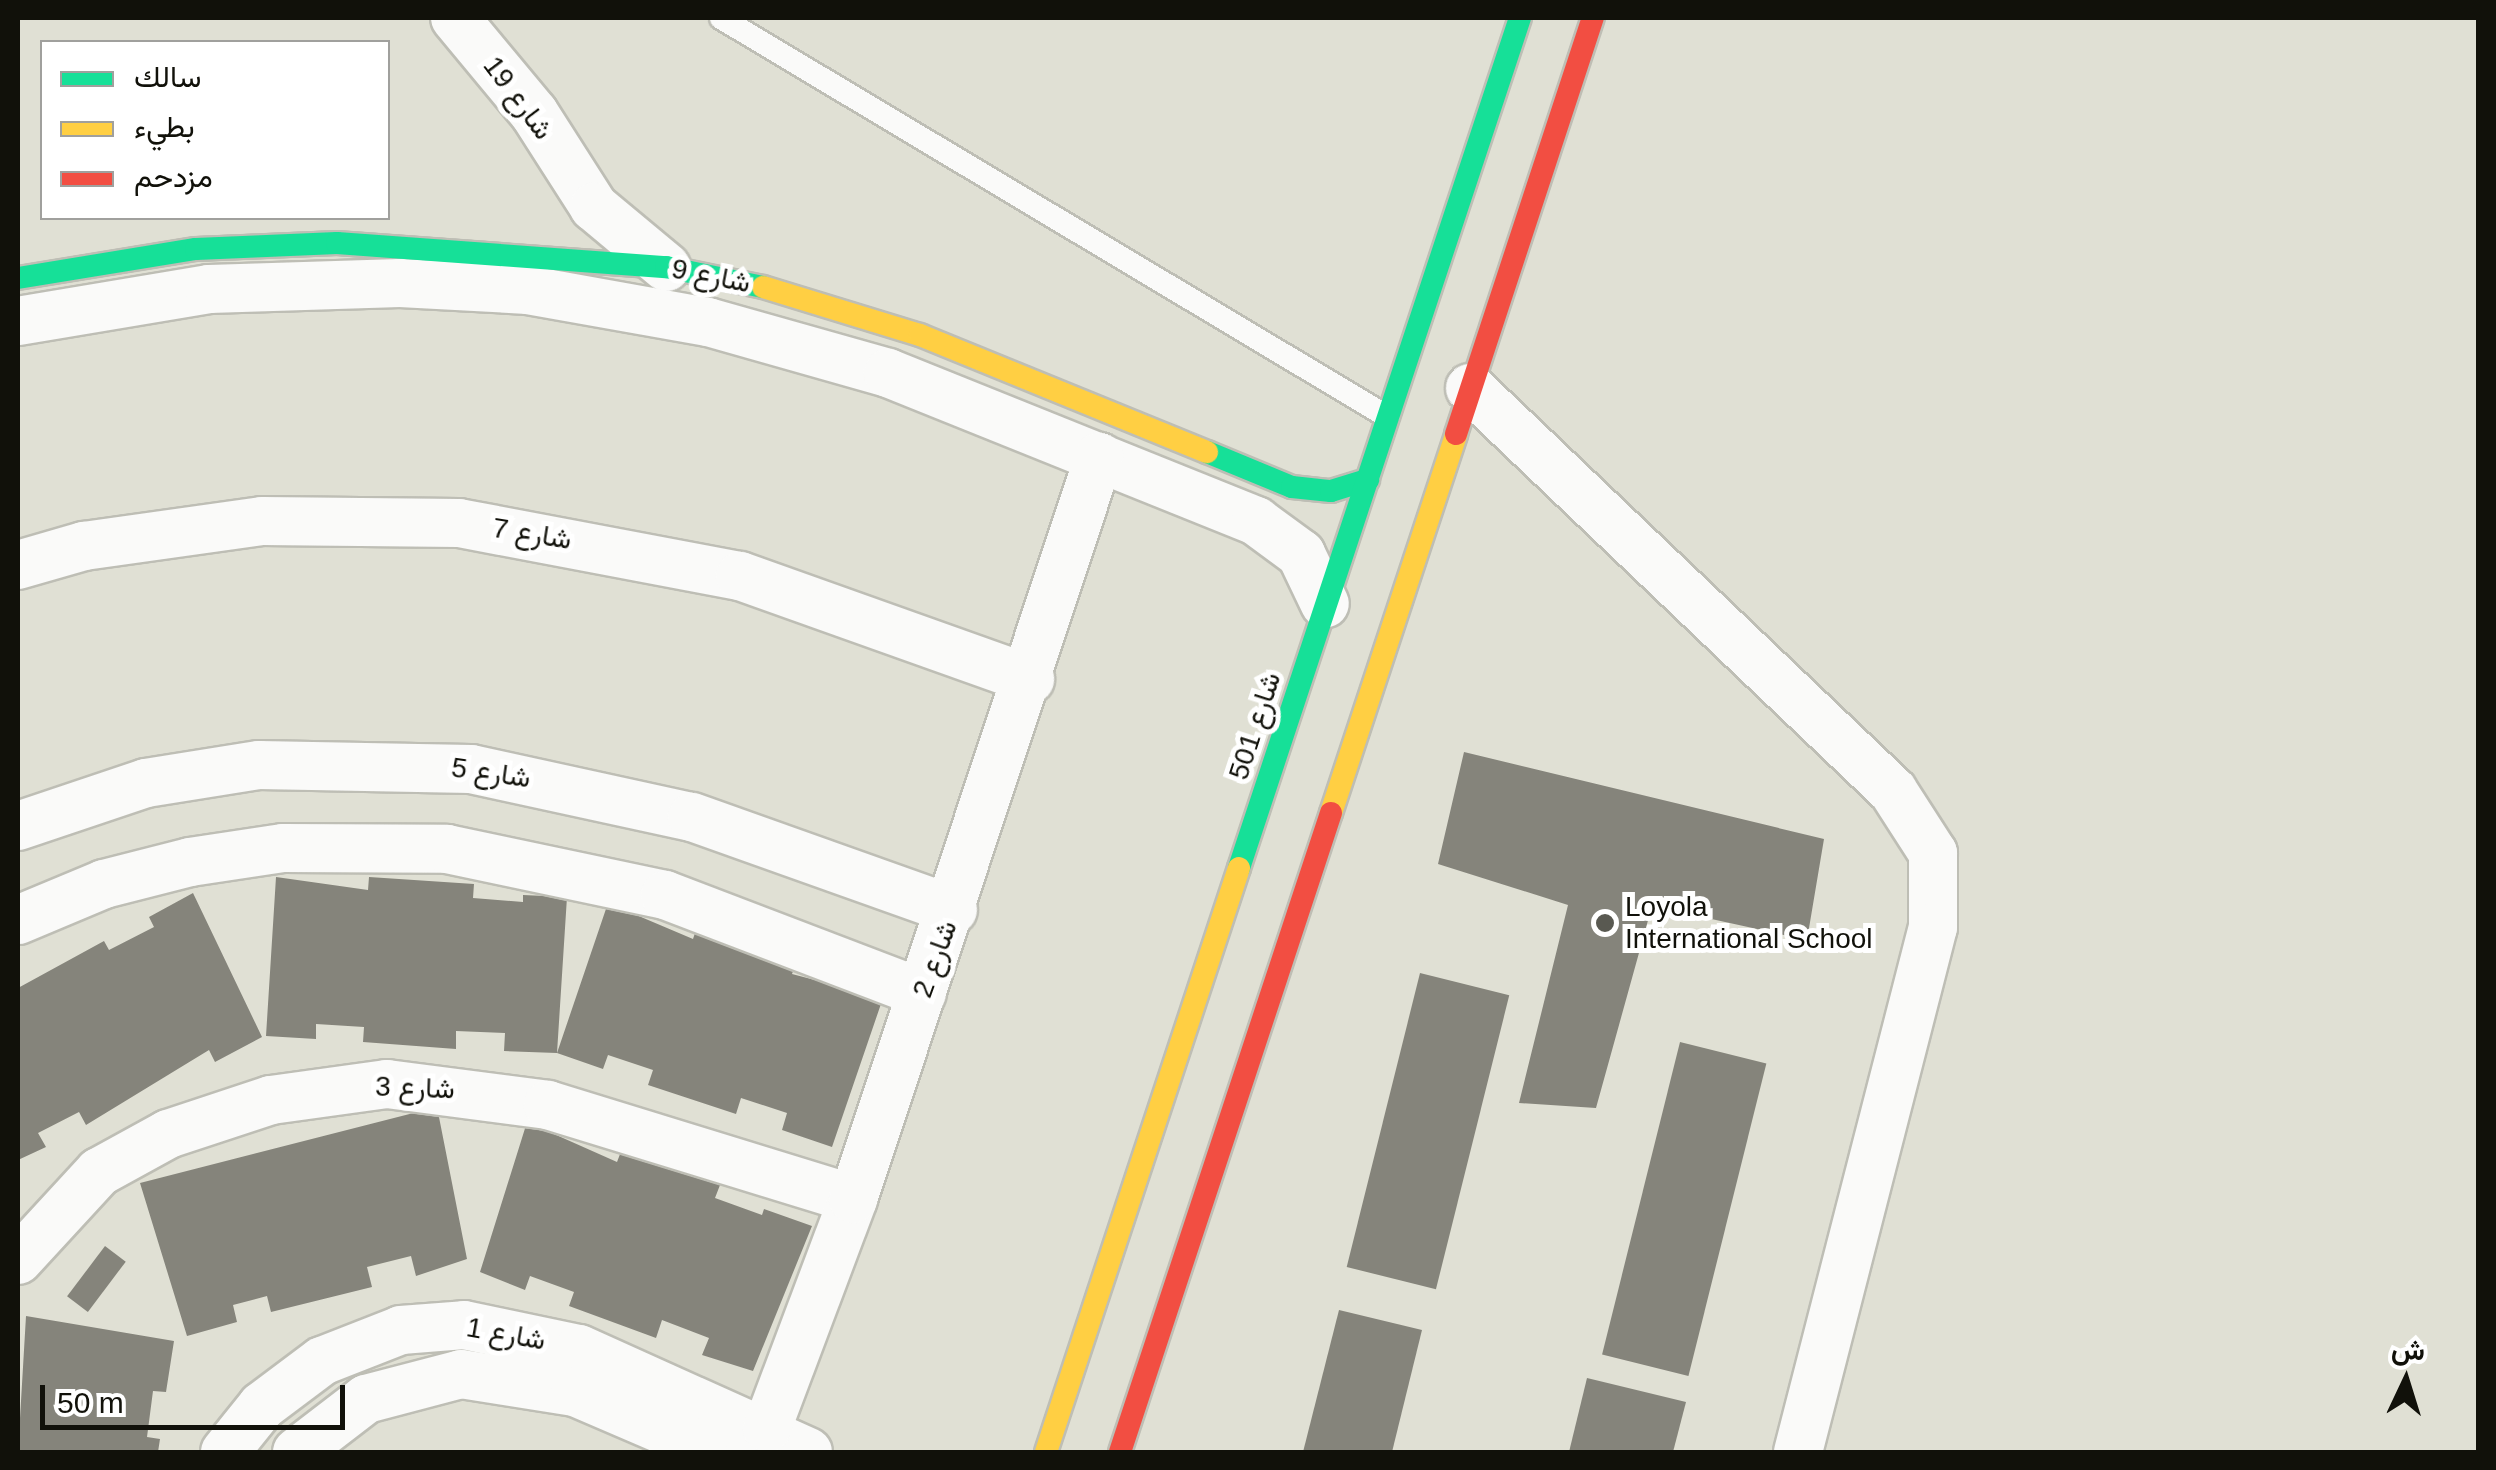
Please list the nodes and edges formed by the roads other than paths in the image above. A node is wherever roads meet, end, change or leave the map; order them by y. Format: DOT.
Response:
graph roads {
  1 [pos="456,18"];
  2 [pos="721,18"];
  3 [pos="1520,18"];
  4 [pos="1593,18"];
  5 [pos="574,182"];
  6 [pos="666,267"];
  7 [pos="562,275"];
  8 [pos="18,278"];
  9 [pos="18,321"];
  10 [pos="1470,388"];
  11 [pos="1388,417"];
  12 [pos="1098,457"];
  13 [pos="1368,480"];
  14 [pos="18,565"];
  15 [pos="1325,604"];
  16 [pos="1030,679"];
  17 [pos="18,826"];
  18 [pos="953,910"];
  19 [pos="18,920"];
  20 [pos="922,993"];
  21 [pos="853,1199"];
  22 [pos="18,1260"];
  23 [pos="759,1440"];
  24 [pos="225,1452"];
  25 [pos="297,1452"];
  26 [pos="714,1452"];
  27 [pos="808,1452"];
  28 [pos="1046,1452"];
  29 [pos="1120,1452"];
  30 [pos="1798,1452"];
  1 -- 5 [label="street, شارع 19"];
  2 -- 11 [label="lane"];
  3 -- 11 [label="street, شارع 501"];
  4 -- 10 [label="street"];
  5 -- 6 [label="street, شارع 19"];
  5 -- 7 [label="street"];
  6 -- 7 [label="street, شارع 9"];
  6 -- 13 [label="street, شارع 9"];
  7 -- 8 [label="street, شارع 9"];
  7 -- 9 [label="street, شارع 9"];
  7 -- 12 [label="street, شارع 9"];
  10 -- 29 [label="street"];
  10 -- 30 [label="street"];
  11 -- 13 [label="street, شارع 501"];
  12 -- 15 [label="street, شارع 9"];
  12 -- 16 [label="street, شارع 2"];
  13 -- 15 [label="street, شارع 501"];
  14 -- 16 [label="street, شارع 7"];
  15 -- 28 [label="street, شارع 501"];
  16 -- 18 [label="street, شارع 2"];
  17 -- 18 [label="street, شارع 5"];
  18 -- 20 [label="street, شارع 2"];
  19 -- 20 [label="street"];
  20 -- 21 [label="street, شارع 2"];
  21 -- 22 [label="street, شارع 3"];
  21 -- 23 [label="street, شارع 2"];
  23 -- 24 [label="street, شارع 1"];
  23 -- 27 [label="street, شارع 1"];
  25 -- 26 [label="street, شارع 1"];
}
